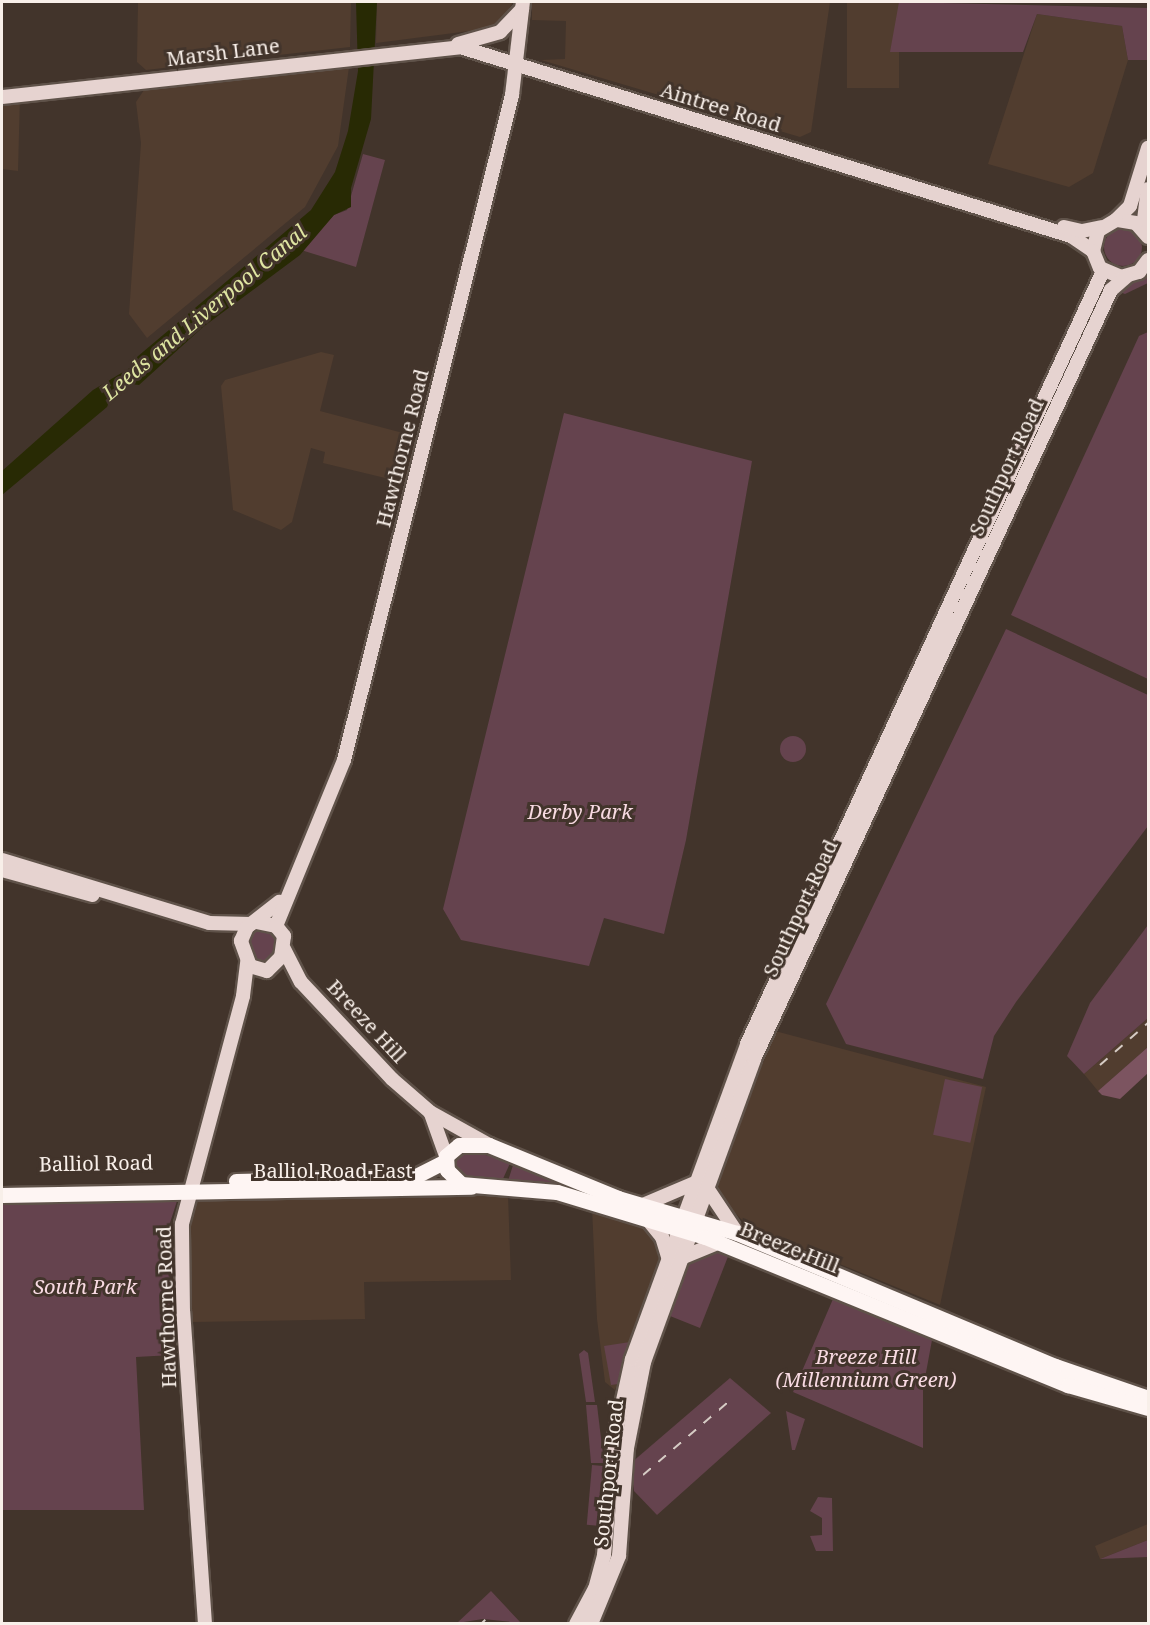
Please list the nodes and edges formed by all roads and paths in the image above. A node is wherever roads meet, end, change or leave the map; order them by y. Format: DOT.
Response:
graph roads {
  1 [pos="523,4"];
  2 [pos="444,47"];
  3 [pos="519,67"];
  4 [pos="2,97"];
  5 [pos="1149,148"];
  6 [pos="912,185"];
  7 [pos="1149,189"];
  8 [pos="1116,220"];
  9 [pos="1102,227"];
  10 [pos="1146,233"];
  11 [pos="1093,251"];
  12 [pos="1147,265"];
  13 [pos="1103,271"];
  14 [pos="1126,277"];
  15 [pos="2,860"];
  16 [pos="2,870"];
  17 [pos="284,895"];
  18 [pos="113,896"];
  19 [pos="254,923"];
  20 [pos="209,924"];
  21 [pos="276,926"];
  22 [pos="241,946"];
  23 [pos="284,949"];
  24 [pos="247,962"];
  25 [pos="266,971"];
  26 [pos="301,982"];
  27 [pos="243,996"];
  28 [pos="430,1112"];
  29 [pos="489,1145"];
  30 [pos="445,1158"];
  31 [pos="702,1185"];
  32 [pos="2,1186"];
  33 [pos="190,1187"];
  34 [pos="477,1187"];
  35 [pos="2,1195"];
  36 [pos="640,1205"];
  37 [pos="649,1221"];
  38 [pos="687,1225"];
  39 [pos="737,1233"];
  40 [pos="720,1242"];
  41 [pos="675,1258"];
  42 [pos="1149,1392"];
  43 [pos="1122,1396"];
  44 [pos="1149,1398"];
  45 [pos="1149,1408"];
  46 [pos="1149,1413"];
  47 [pos="602,1590"];
  48 [pos="205,1623"];
  49 [pos="576,1623"];
  50 [pos="591,1623"];
  1 -- 2 [label="main road, Marsh Lane"];
  1 -- 3 [label="main road, Hawthorne Road"];
  2 -- 3 [label="main road, Marsh Lane"];
  2 -- 4 [label="main road, Marsh Lane"];
  3 -- 6 [label="main road, Aintree Road"];
  3 -- 17 [label="main road, Hawthorne Road"];
  5 -- 8 [label="main road"];
  6 -- 9 [label="main road, Aintree Road"];
  6 -- 11 [label="main road, Aintree Road"];
  7 -- 10 [label="main road"];
  8 -- 9 [label="main road"];
  8 -- 10 [label="main road"];
  9 -- 11 [label="main road"];
  11 -- 13 [label="main road"];
  12 -- 14 [label="main road, Southport Road"];
  13 -- 14 [label="main road"];
  13 -- 31 [label="main road, Southport Road"];
  14 -- 31 [label="main road, Southport Road"];
  15 -- 18 [label="main road"];
  16 -- 18 [label="main road"];
  17 -- 19 [label="main road, Hawthorne Road"];
  17 -- 21 [label="main road, Hawthorne Road"];
  18 -- 20 [label="main road"];
  19 -- 20 [label="main road"];
  19 -- 21 [label="main road"];
  19 -- 22 [label="main road"];
  20 -- 22 [label="main road"];
  21 -- 23 [label="main road"];
  22 -- 24 [label="main road"];
  23 -- 25 [label="main road"];
  23 -- 26 [label="main road, Breeze Hill"];
  24 -- 25 [label="main road"];
  24 -- 27 [label="main road, Hawthorne Road"];
  25 -- 26 [label="main road, Breeze Hill"];
  25 -- 27 [label="main road, Hawthorne Road"];
  26 -- 28 [label="main road, Breeze Hill"];
  27 -- 33 [label="main road, Hawthorne Road"];
  28 -- 29 [label="main road, Breeze Hill"];
  28 -- 30 [label="main road, Breeze Hill"];
  29 -- 30 [label="highway, Breeze Hill"];
  29 -- 36 [label="highway, Breeze Hill"];
  30 -- 33 [label="highway, Balliol Road East"];
  30 -- 34 [label="highway, Breeze Hill"];
  31 -- 36 [label="main road"];
  31 -- 38 [label="main road, Southport Road"];
  31 -- 39 [label="main road"];
  32 -- 33 [label="highway, Balliol Road"];
  33 -- 34 [label="highway, Balliol Road East"];
  33 -- 35 [label="highway, Balliol Road"];
  33 -- 48 [label="main road, Hawthorne Road"];
  34 -- 37 [label="highway, Breeze Hill"];
  36 -- 38 [label="highway, Breeze Hill"];
  37 -- 38 [label="highway, Breeze Hill"];
  37 -- 41 [label="main road"];
  38 -- 39 [label="highway, Breeze Hill"];
  38 -- 40 [label="highway, Breeze Hill"];
  38 -- 41 [label="main road, Southport Road"];
  39 -- 43 [label="highway, Breeze Hill"];
  40 -- 41 [label="main road"];
  40 -- 43 [label="highway, Breeze Hill"];
  41 -- 47 [label="main road, Southport Road"];
  42 -- 43 [label="highway"];
  43 -- 44 [label="highway"];
  43 -- 45 [label="highway"];
  43 -- 46 [label="highway"];
  47 -- 49 [label="main road"];
  47 -- 50 [label="main road"];
}
